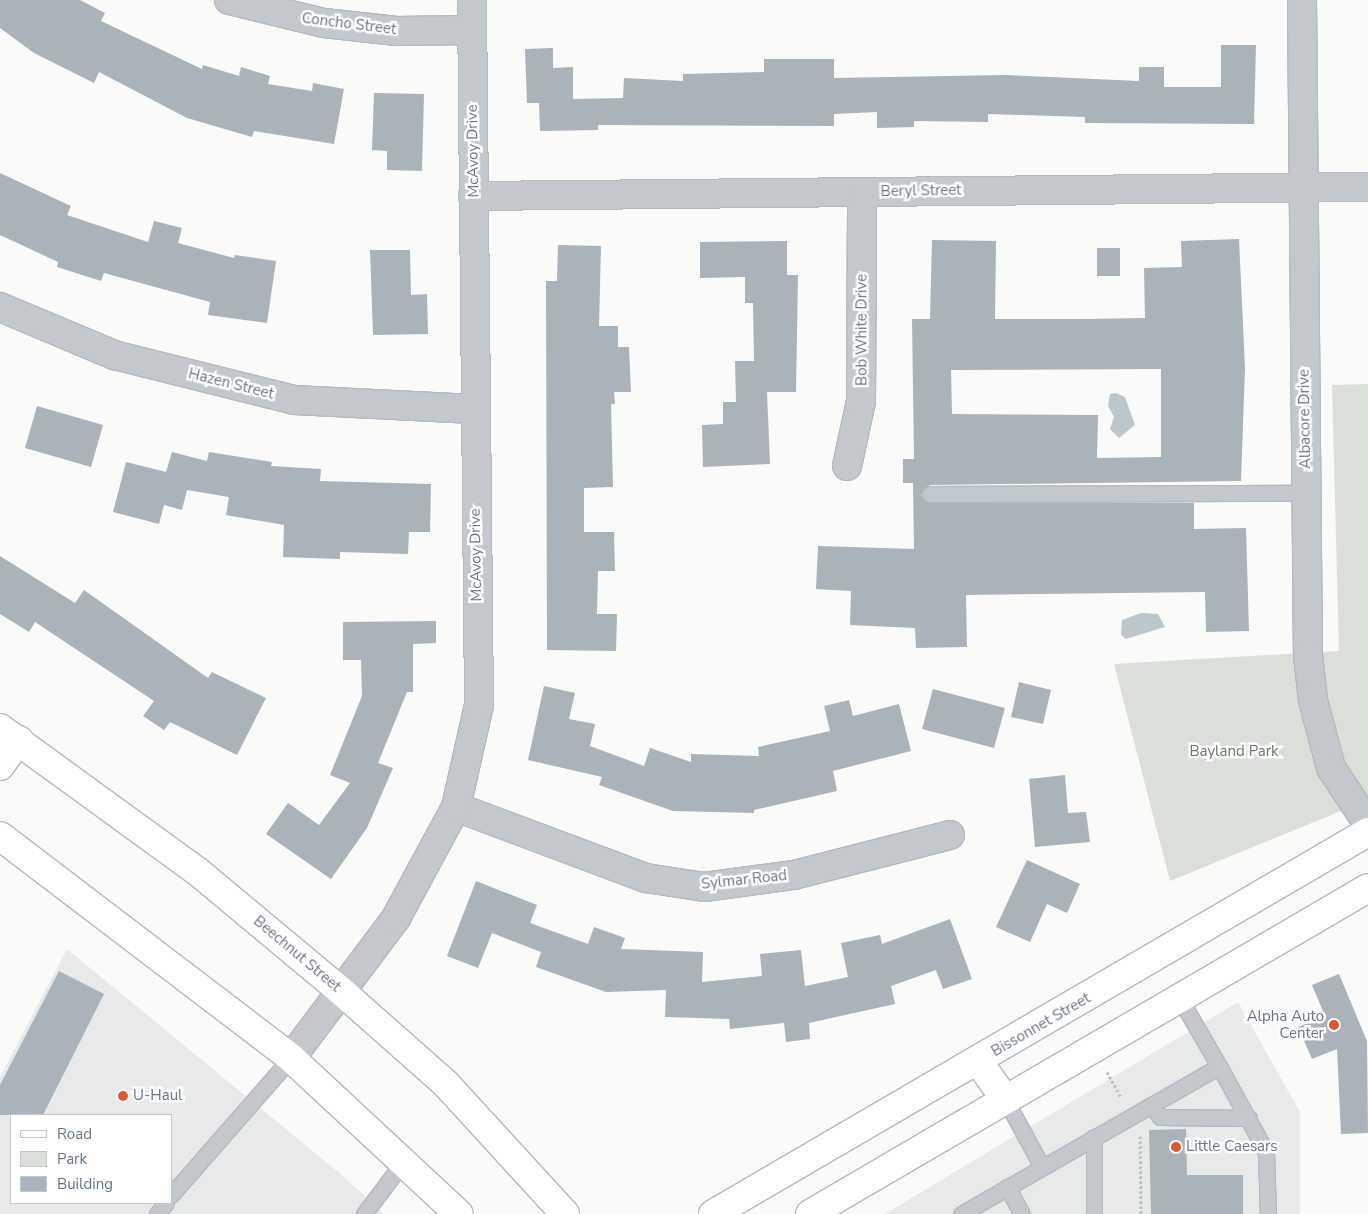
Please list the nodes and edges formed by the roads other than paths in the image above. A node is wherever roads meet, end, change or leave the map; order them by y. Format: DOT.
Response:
graph roads {
  1 [pos="229,0"];
  2 [pos="472,0"];
  3 [pos="1302,0"];
  4 [pos="472,30"];
  5 [pos="1368,187"];
  6 [pos="1302,188"];
  7 [pos="862,192"];
  8 [pos="473,196"];
  9 [pos="0,307"];
  10 [pos="474,409"];
  11 [pos="847,466"];
  12 [pos="1306,493"];
  13 [pos="930,494"];
  14 [pos="10,734"];
  15 [pos="0,766"];
  16 [pos="456,807"];
  17 [pos="1368,824"];
  18 [pos="1368,832"];
  19 [pos="950,835"];
  20 [pos="0,836"];
  21 [pos="1368,888"];
  22 [pos="341,991"];
  23 [pos="1180,999"];
  24 [pos="291,1058"];
  25 [pos="978,1060"];
  26 [pos="1219,1066"];
  27 [pos="1005,1099"];
  28 [pos="1151,1105"];
  29 [pos="1250,1118"];
  30 [pos="1094,1137"];
  31 [pos="403,1162"];
  32 [pos="1041,1165"];
  33 [pos="1006,1187"];
  34 [pos="172,1194"];
  35 [pos="165,1204"];
  36 [pos="365,1213"];
  37 [pos="157,1214"];
  38 [pos="459,1214"];
  39 [pos="565,1214"];
  40 [pos="713,1214"];
  41 [pos="810,1214"];
  42 [pos="962,1214"];
  43 [pos="1022,1214"];
  44 [pos="1094,1214"];
  45 [pos="1268,1214"];
  1 -- 4 [label="street, Concho Street"];
  2 -- 4 [label="street, McAvoy Drive"];
  3 -- 6 [label="street, Albacore Drive"];
  4 -- 8 [label="street, McAvoy Drive"];
  5 -- 6 [label="street, Beryl Street"];
  6 -- 7 [label="street, Beryl Street"];
  6 -- 12 [label="street, Albacore Drive"];
  7 -- 8 [label="street, Beryl Street"];
  7 -- 11 [label="street, Bob White Drive"];
  8 -- 10 [label="street, McAvoy Drive"];
  9 -- 10 [label="street, Hazen Street"];
  10 -- 16 [label="street, McAvoy Drive"];
  12 -- 13 [label="lane"];
  12 -- 17 [label="street, Albacore Drive"];
  14 -- 15 [label="main road"];
  14 -- 22 [label="main road, Beechnut Street"];
  16 -- 19 [label="street, Sylmar Road"];
  16 -- 22 [label="street, McAvoy Drive"];
  18 -- 25 [label="main road, Bissonnet Street"];
  20 -- 24 [label="main road"];
  21 -- 23 [label="main road"];
  22 -- 24 [label="street, McAvoy Drive"];
  22 -- 39 [label="main road, Beechnut Street"];
  23 -- 26 [label="lane"];
  23 -- 27 [label="main road"];
  24 -- 31 [label="main road"];
  24 -- 34 [label="lane"];
  25 -- 27 [label="main road"];
  25 -- 40 [label="main road, Bissonnet Street"];
  26 -- 28 [label="lane"];
  26 -- 29 [label="lane"];
  27 -- 32 [label="lane"];
  27 -- 41 [label="main road"];
  28 -- 29 [label="lane"];
  28 -- 30 [label="lane"];
  29 -- 45 [label="lane"];
  30 -- 32 [label="lane"];
  30 -- 44 [label="lane"];
  31 -- 36 [label="lane"];
  31 -- 38 [label="main road"];
  32 -- 33 [label="lane"];
  33 -- 42 [label="lane"];
  33 -- 43 [label="lane"];
  35 -- 37 [label="lane"];
}
